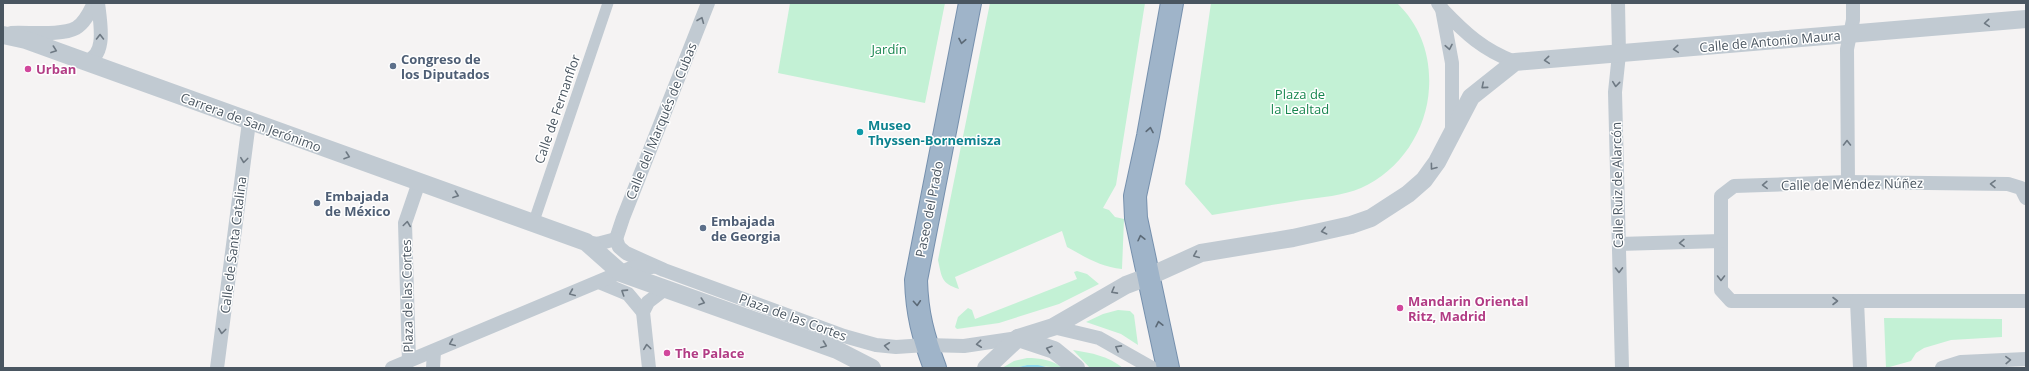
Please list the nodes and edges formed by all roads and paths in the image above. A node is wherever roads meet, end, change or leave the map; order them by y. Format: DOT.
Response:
graph roads {
  1 [pos="94,3"];
  2 [pos="98,3"];
  3 [pos="608,3"];
  4 [pos="708,3"];
  5 [pos="970,3"];
  6 [pos="1172,3"];
  7 [pos="1618,3"];
  8 [pos="1853,3"];
  9 [pos="1440,6"];
  10 [pos="2026,19"];
  11 [pos="3,34"];
  12 [pos="1850,34"];
  13 [pos="1619,54"];
  14 [pos="84,61"];
  15 [pos="1515,62"];
  16 [pos="249,122"];
  17 [pos="1452,133"];
  18 [pos="419,182"];
  19 [pos="1848,182"];
  20 [pos="2026,198"];
  21 [pos="533,224"];
  22 [pos="616,239"];
  23 [pos="586,242"];
  24 [pos="1721,242"];
  25 [pos="1619,244"];
  26 [pos="664,270"];
  27 [pos="621,273"];
  28 [pos="1150,276"];
  29 [pos="599,282"];
  30 [pos="665,289"];
  31 [pos="1857,301"];
  32 [pos="2026,301"];
  33 [pos="643,312"];
  34 [pos="1053,327"];
  35 [pos="1018,338"];
  36 [pos="926,345"];
  37 [pos="434,351"];
  38 [pos="2026,359"];
  39 [pos="409,361"];
  40 [pos="217,368"];
  41 [pos="392,368"];
  42 [pos="433,368"];
  43 [pos="649,368"];
  44 [pos="872,368"];
  45 [pos="935,368"];
  46 [pos="986,368"];
  47 [pos="1076,368"];
  48 [pos="1152,368"];
  49 [pos="1168,368"];
  50 [pos="1622,368"];
  51 [pos="1860,368"];
  52 [pos="1942,368"];
  1 -- 11 [label="street"];
  14 -- 2 [label="street, one-way"];
  3 -- 21 [label="street, Calle de Fernanflor"];
  22 -- 4 [label="street, Calle del Marqués de Cubas, one-way"];
  5 -- 36 [label="highway, Paseo del Prado, one-way"];
  28 -- 6 [label="highway, one-way"];
  7 -- 13 [label="street, Calle Ruiz de Alarcón"];
  8 -- 12 [label="street"];
  9 -- 15 [label="street, Calle de Antonio Maura"];
  9 -- 17 [label="street, one-way"];
  10 -- 12 [label="street, Calle de Antonio Maura, one-way"];
  11 -- 14 [label="street, Carrera de San Jerónimo, one-way"];
  12 -- 13 [label="street, Calle de Antonio Maura, one-way"];
  19 -- 12 [label="street, one-way"];
  13 -- 15 [label="street, Calle de Antonio Maura, one-way"];
  13 -- 25 [label="street, Calle Ruiz de Alarcón, one-way"];
  14 -- 16 [label="street, Carrera de San Jerónimo"];
  15 -- 17 [label="street, one-way"];
  16 -- 18 [label="street, Carrera de San Jerónimo, one-way"];
  16 -- 40 [label="street, Calle de Santa Catalina, one-way"];
  17 -- 28 [label="street, one-way"];
  18 -- 21 [label="street, Plaza de las Cortes, one-way"];
  39 -- 18 [label="street, Plaza de las Cortes, one-way"];
  20 -- 19 [label="street, Calle de Méndez Núñez, one-way"];
  19 -- 24 [label="street, Calle de Méndez Núñez, one-way"];
  21 -- 23 [label="street, Plaza de las Cortes"];
  22 -- 23 [label="street, Plaza de las Cortes"];
  22 -- 26 [label="street, Plaza de las Cortes"];
  23 -- 27 [label="street, Plaza de las Cortes"];
  24 -- 25 [label="street, one-way"];
  24 -- 31 [label="street, Calle de Méndez Núñez, one-way"];
  25 -- 50 [label="street, Calle Ruiz de Alarcón, one-way"];
  26 -- 27 [label="street, Plaza de las Cortes"];
  36 -- 26 [label="street, Plaza de las Cortes, one-way"];
  27 -- 29 [label="street, Plaza de las Cortes"];
  27 -- 30 [label="street, Plaza de las Cortes"];
  28 -- 34 [label="street, one-way"];
  49 -- 28 [label="highway, one-way"];
  33 -- 29 [label="street, one-way"];
  29 -- 37 [label="street, Plaza de las Cortes, one-way"];
  30 -- 33 [label="street"];
  30 -- 44 [label="street, Plaza de las Cortes, one-way"];
  31 -- 32 [label="street, Calle de Méndez Núñez"];
  31 -- 51 [label="street"];
  43 -- 33 [label="street, one-way"];
  34 -- 35 [label="street"];
  48 -- 34 [label="street, one-way"];
  35 -- 36 [label="street, Plaza de las Cortes, one-way"];
  35 -- 46 [label="street"];
  47 -- 35 [label="street, one-way"];
  36 -- 45 [label="highway, Paseo del Prado"];
  37 -- 39 [label="street, Plaza de las Cortes"];
  37 -- 42 [label="street"];
  52 -- 38 [label="street, one-way"];
  39 -- 41 [label="street"];
}
